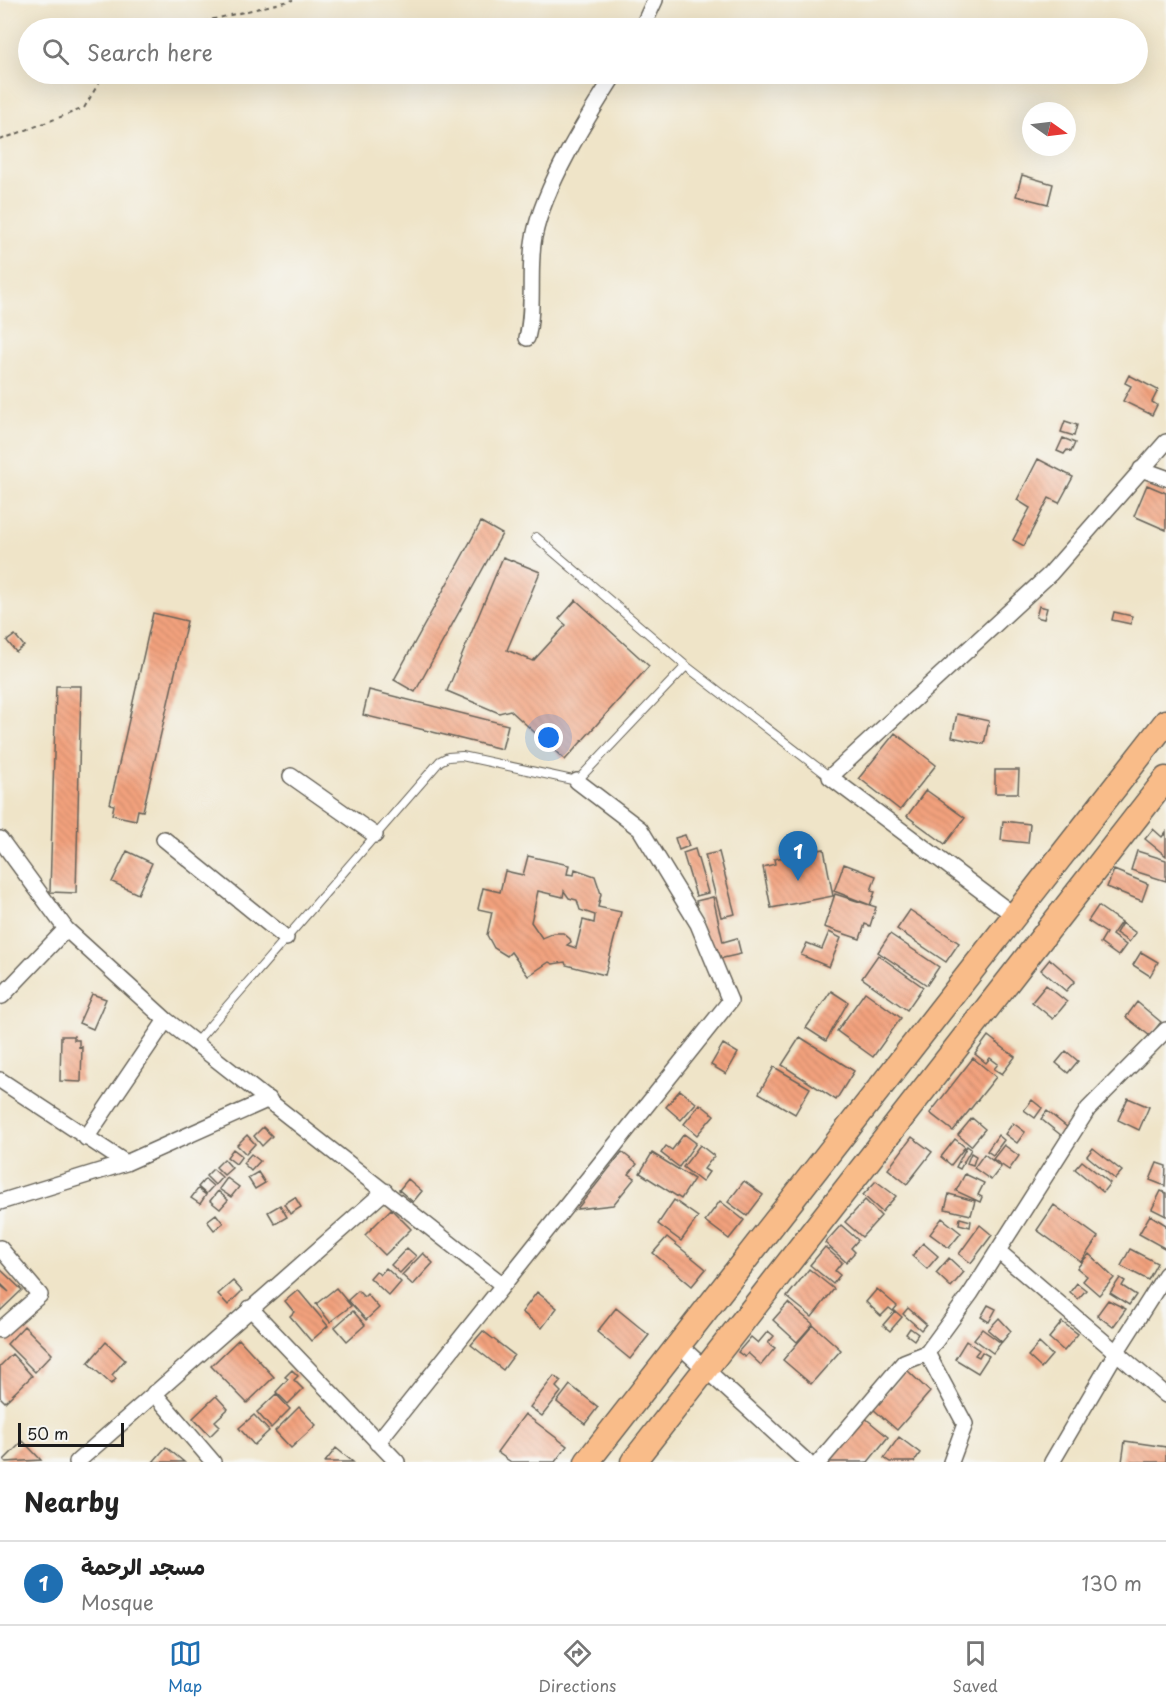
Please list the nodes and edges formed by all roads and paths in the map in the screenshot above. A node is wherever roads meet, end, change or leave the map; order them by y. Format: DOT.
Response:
graph roads {
  1 [pos="293,0"];
  2 [pos="655,0"];
  3 [pos="218,18"];
  4 [pos="647,18"];
  5 [pos="98,84"];
  6 [pos="609,84"];
  7 [pos="0,140"];
  8 [pos="527,338"];
  9 [pos="1166,442"];
  10 [pos="1141,469"];
  11 [pos="1166,478"];
  12 [pos="536,537"];
  13 [pos="686,666"];
  14 [pos="1166,722"];
  15 [pos="291,776"];
  16 [pos="831,777"];
  17 [pos="1166,779"];
  18 [pos="577,781"];
  19 [pos="1106,799"];
  20 [pos="1128,827"];
  21 [pos="375,836"];
  22 [pos="0,839"];
  23 [pos="164,839"];
  24 [pos="1015,916"];
  25 [pos="66,929"];
  26 [pos="286,938"];
  27 [pos="983,957"];
  28 [pos="1008,983"];
  29 [pos="0,995"];
  30 [pos="166,1020"];
  31 [pos="1166,1030"];
  32 [pos="196,1042"];
  33 [pos="0,1080"];
  34 [pos="269,1100"];
  35 [pos="86,1138"];
  36 [pos="126,1163"];
  37 [pos="385,1191"];
  38 [pos="0,1203"];
  39 [pos="0,1248"];
  40 [pos="998,1251"];
  41 [pos="1166,1274"];
  42 [pos="503,1285"];
  43 [pos="250,1308"];
  44 [pos="0,1330"];
  45 [pos="678,1345"];
  46 [pos="1116,1351"];
  47 [pos="927,1353"];
  48 [pos="706,1370"];
  49 [pos="154,1394"];
  50 [pos="1166,1395"];
  51 [pos="378,1443"];
  52 [pos="77,1462"];
  53 [pos="213,1462"];
  54 [pos="397,1462"];
  55 [pos="587,1462"];
  56 [pos="633,1462"];
  57 [pos="807,1462"];
  58 [pos="819,1462"];
  59 [pos="951,1462"];
  60 [pos="1052,1462"];
  1 -- 3 [label="path"];
  2 -- 4 [label="street"];
  5 -- 7 [label="path"];
  6 -- 8 [label="street"];
  9 -- 10 [label="street"];
  10 -- 11 [label="street"];
  10 -- 16 [label="street"];
  12 -- 13 [label="lane"];
  13 -- 16 [label="lane"];
  13 -- 18 [label="lane"];
  14 -- 19 [label="main road"];
  15 -- 21 [label="street"];
  16 -- 24 [label="street"];
  17 -- 20 [label="main road"];
  18 -- 21 [label="lane"];
  18 -- 42 [label="street"];
  19 -- 20 [label="main road"];
  19 -- 24 [label="main road"];
  20 -- 28 [label="main road"];
  21 -- 26 [label="lane"];
  22 -- 25 [label="street"];
  23 -- 26 [label="street"];
  24 -- 27 [label="main road"];
  25 -- 29 [label="street"];
  25 -- 30 [label="street"];
  26 -- 32 [label="lane"];
  27 -- 28 [label="main road"];
  27 -- 45 [label="main road"];
  28 -- 48 [label="main road"];
  30 -- 32 [label="street"];
  30 -- 35 [label="street"];
  31 -- 40 [label="street"];
  32 -- 34 [label="street"];
  33 -- 35 [label="street"];
  34 -- 36 [label="street"];
  34 -- 37 [label="street"];
  35 -- 36 [label="street"];
  36 -- 38 [label="street"];
  37 -- 42 [label="street"];
  37 -- 43 [label="street"];
  39 -- 44 [label="street"];
  40 -- 46 [label="street"];
  40 -- 47 [label="street"];
  41 -- 46 [label="street"];
  42 -- 51 [label="street"];
  43 -- 49 [label="street"];
  43 -- 51 [label="street"];
  45 -- 48 [label="street"];
  45 -- 55 [label="main road"];
  46 -- 50 [label="street"];
  46 -- 60 [label="street"];
  47 -- 58 [label="street"];
  47 -- 59 [label="street"];
  48 -- 56 [label="main road"];
  48 -- 57 [label="street"];
  49 -- 52 [label="street"];
  49 -- 53 [label="street"];
  51 -- 54 [label="street"];
}
